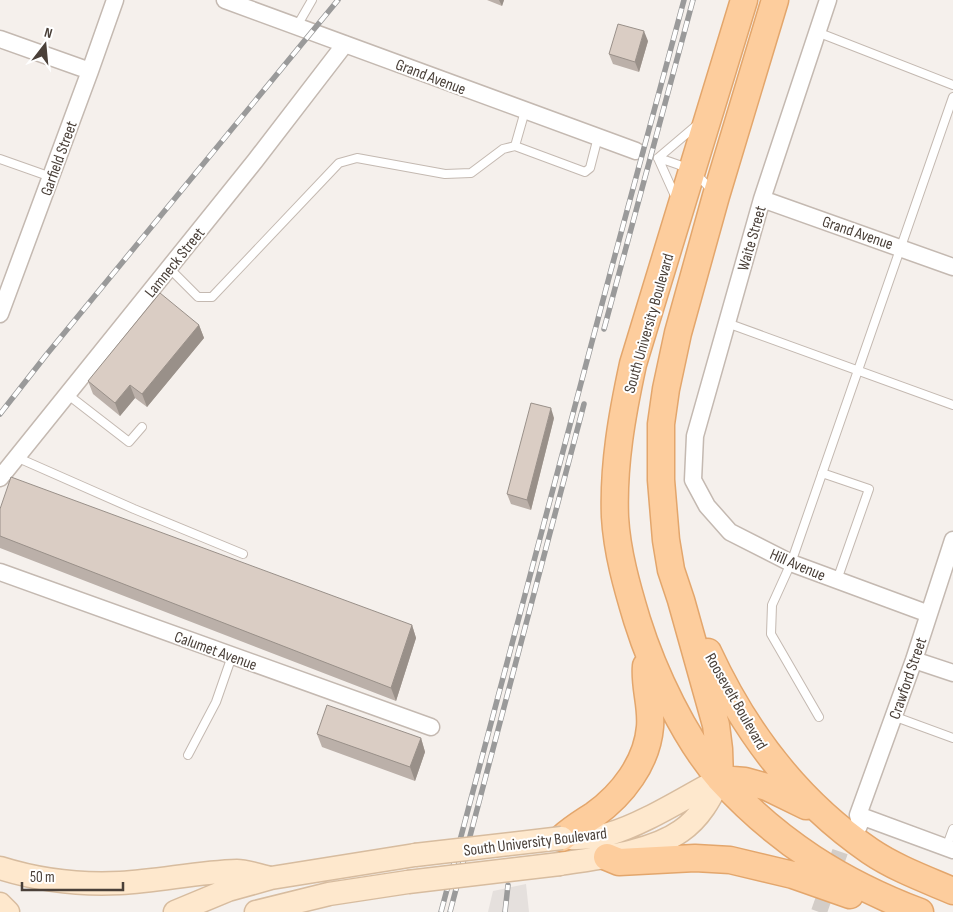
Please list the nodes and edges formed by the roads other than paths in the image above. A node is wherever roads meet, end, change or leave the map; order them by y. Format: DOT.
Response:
graph roads {
  1 [pos="114,0"];
  2 [pos="312,0"];
  3 [pos="744,0"];
  4 [pos="775,0"];
  5 [pos="828,0"];
  6 [pos="229,1"];
  7 [pos="297,26"];
  8 [pos="817,32"];
  9 [pos="0,39"];
  10 [pos="346,44"];
  11 [pos="90,71"];
  12 [pos="953,85"];
  13 [pos="953,97"];
  14 [pos="525,111"];
  15 [pos="708,117"];
  16 [pos="598,137"];
  17 [pos="515,146"];
  18 [pos="636,151"];
  19 [pos="658,158"];
  20 [pos="0,159"];
  21 [pos="693,171"];
  22 [pos="51,177"];
  23 [pos="716,196"];
  24 [pos="762,199"];
  25 [pos="681,208"];
  26 [pos="901,247"];
  27 [pos="953,267"];
  28 [pos="168,268"];
  29 [pos="4,289"];
  30 [pos="0,314"];
  31 [pos="727,323"];
  32 [pos="858,370"];
  33 [pos="67,394"];
  34 [pos="953,405"];
  35 [pos="142,426"];
  36 [pos="16,458"];
  37 [pos="822,474"];
  38 [pos="0,478"];
  39 [pos="693,480"];
  40 [pos="953,540"];
  41 [pos="243,554"];
  42 [pos="791,563"];
  43 [pos="0,572"];
  44 [pos="837,580"];
  45 [pos="681,600"];
  46 [pos="929,614"];
  47 [pos="647,652"];
  48 [pos="232,656"];
  49 [pos="914,660"];
  50 [pos="953,673"];
  51 [pos="893,716"];
  52 [pos="820,717"];
  53 [pos="431,727"];
  54 [pos="953,738"];
  55 [pos="188,755"];
  56 [pos="720,779"];
  57 [pos="822,812"];
  58 [pos="953,829"];
  59 [pos="562,838"];
  60 [pos="950,849"];
  61 [pos="607,856"];
  62 [pos="0,868"];
  63 [pos="271,878"];
  64 [pos="953,891"];
  65 [pos="888,900"];
  66 [pos="0,904"];
  67 [pos="8,912"];
  68 [pos="175,912"];
  69 [pos="256,912"];
  70 [pos="920,912"];
  1 -- 11 [label="street, Garfield Street"];
  2 -- 7 [label="lane"];
  3 -- 15 [label="main road, South University Boulevard"];
  4 -- 23 [label="main road, South University Boulevard"];
  5 -- 8 [label="street, Waite Street"];
  6 -- 7 [label="street, Grand Avenue"];
  7 -- 10 [label="street, Grand Avenue"];
  8 -- 12 [label="lane"];
  8 -- 24 [label="street, Waite Street"];
  9 -- 11 [label="street"];
  10 -- 14 [label="street, Grand Avenue"];
  10 -- 28 [label="street, Lamneck Street"];
  11 -- 22 [label="street, Garfield Street"];
  13 -- 26 [label="lane"];
  14 -- 16 [label="street, Grand Avenue"];
  14 -- 17 [label="lane"];
  15 -- 19 [label="lane"];
  15 -- 21 [label="main road, South University Boulevard"];
  16 -- 17 [label="lane"];
  16 -- 18 [label="street, Grand Avenue"];
  17 -- 28 [label="lane"];
  19 -- 21 [label="lane"];
  19 -- 25 [label="lane"];
  20 -- 22 [label="lane"];
  21 -- 23 [label="lane"];
  21 -- 25 [label="main road, South University Boulevard"];
  22 -- 29 [label="street, Garfield Street"];
  23 -- 45 [label="main road, South University Boulevard"];
  24 -- 26 [label="street, Grand Avenue"];
  24 -- 31 [label="street, Waite Street"];
  25 -- 47 [label="main road, South University Boulevard"];
  26 -- 27 [label="street, Grand Avenue"];
  26 -- 32 [label="lane"];
  28 -- 33 [label="street, Lamneck Street"];
  29 -- 30 [label="street, Garfield Street"];
  31 -- 32 [label="lane"];
  31 -- 39 [label="street, Waite Street"];
  32 -- 34 [label="lane"];
  32 -- 37 [label="lane"];
  33 -- 35 [label="lane"];
  33 -- 36 [label="street, Lamneck Street"];
  36 -- 38 [label="street, Lamneck Street"];
  36 -- 41 [label="lane"];
  37 -- 42 [label="lane"];
  37 -- 44 [label="lane"];
  39 -- 42 [label="street, Hill Avenue"];
  40 -- 46 [label="street, Crawford Street"];
  42 -- 44 [label="street, Hill Avenue"];
  42 -- 52 [label="lane"];
  43 -- 48 [label="street, Calumet Avenue"];
  44 -- 46 [label="street, Hill Avenue"];
  45 -- 56 [label="main road"];
  45 -- 57 [label="main road, Roosevelt Boulevard"];
  46 -- 49 [label="street, Crawford Street"];
  47 -- 56 [label="main road"];
  47 -- 59 [label="main road"];
  48 -- 53 [label="street, Calumet Avenue"];
  48 -- 55 [label="lane"];
  49 -- 50 [label="street"];
  49 -- 51 [label="street, Crawford Street"];
  51 -- 54 [label="lane"];
  51 -- 60 [label="street, Crawford Street"];
  56 -- 57 [label="main road"];
  56 -- 59 [label="main road, South University Boulevard"];
  56 -- 61 [label="main road, South University Boulevard"];
  56 -- 65 [label="main road"];
  57 -- 64 [label="main road, Roosevelt Boulevard"];
  58 -- 60 [label="lane"];
  59 -- 63 [label="main road, South University Boulevard, bridge"];
  61 -- 65 [label="main road"];
  61 -- 69 [label="main road, South University Boulevard, bridge"];
  62 -- 63 [label="main road"];
  63 -- 68 [label="main road, South University Boulevard"];
  65 -- 70 [label="main road"];
  66 -- 67 [label="main road"];
}
